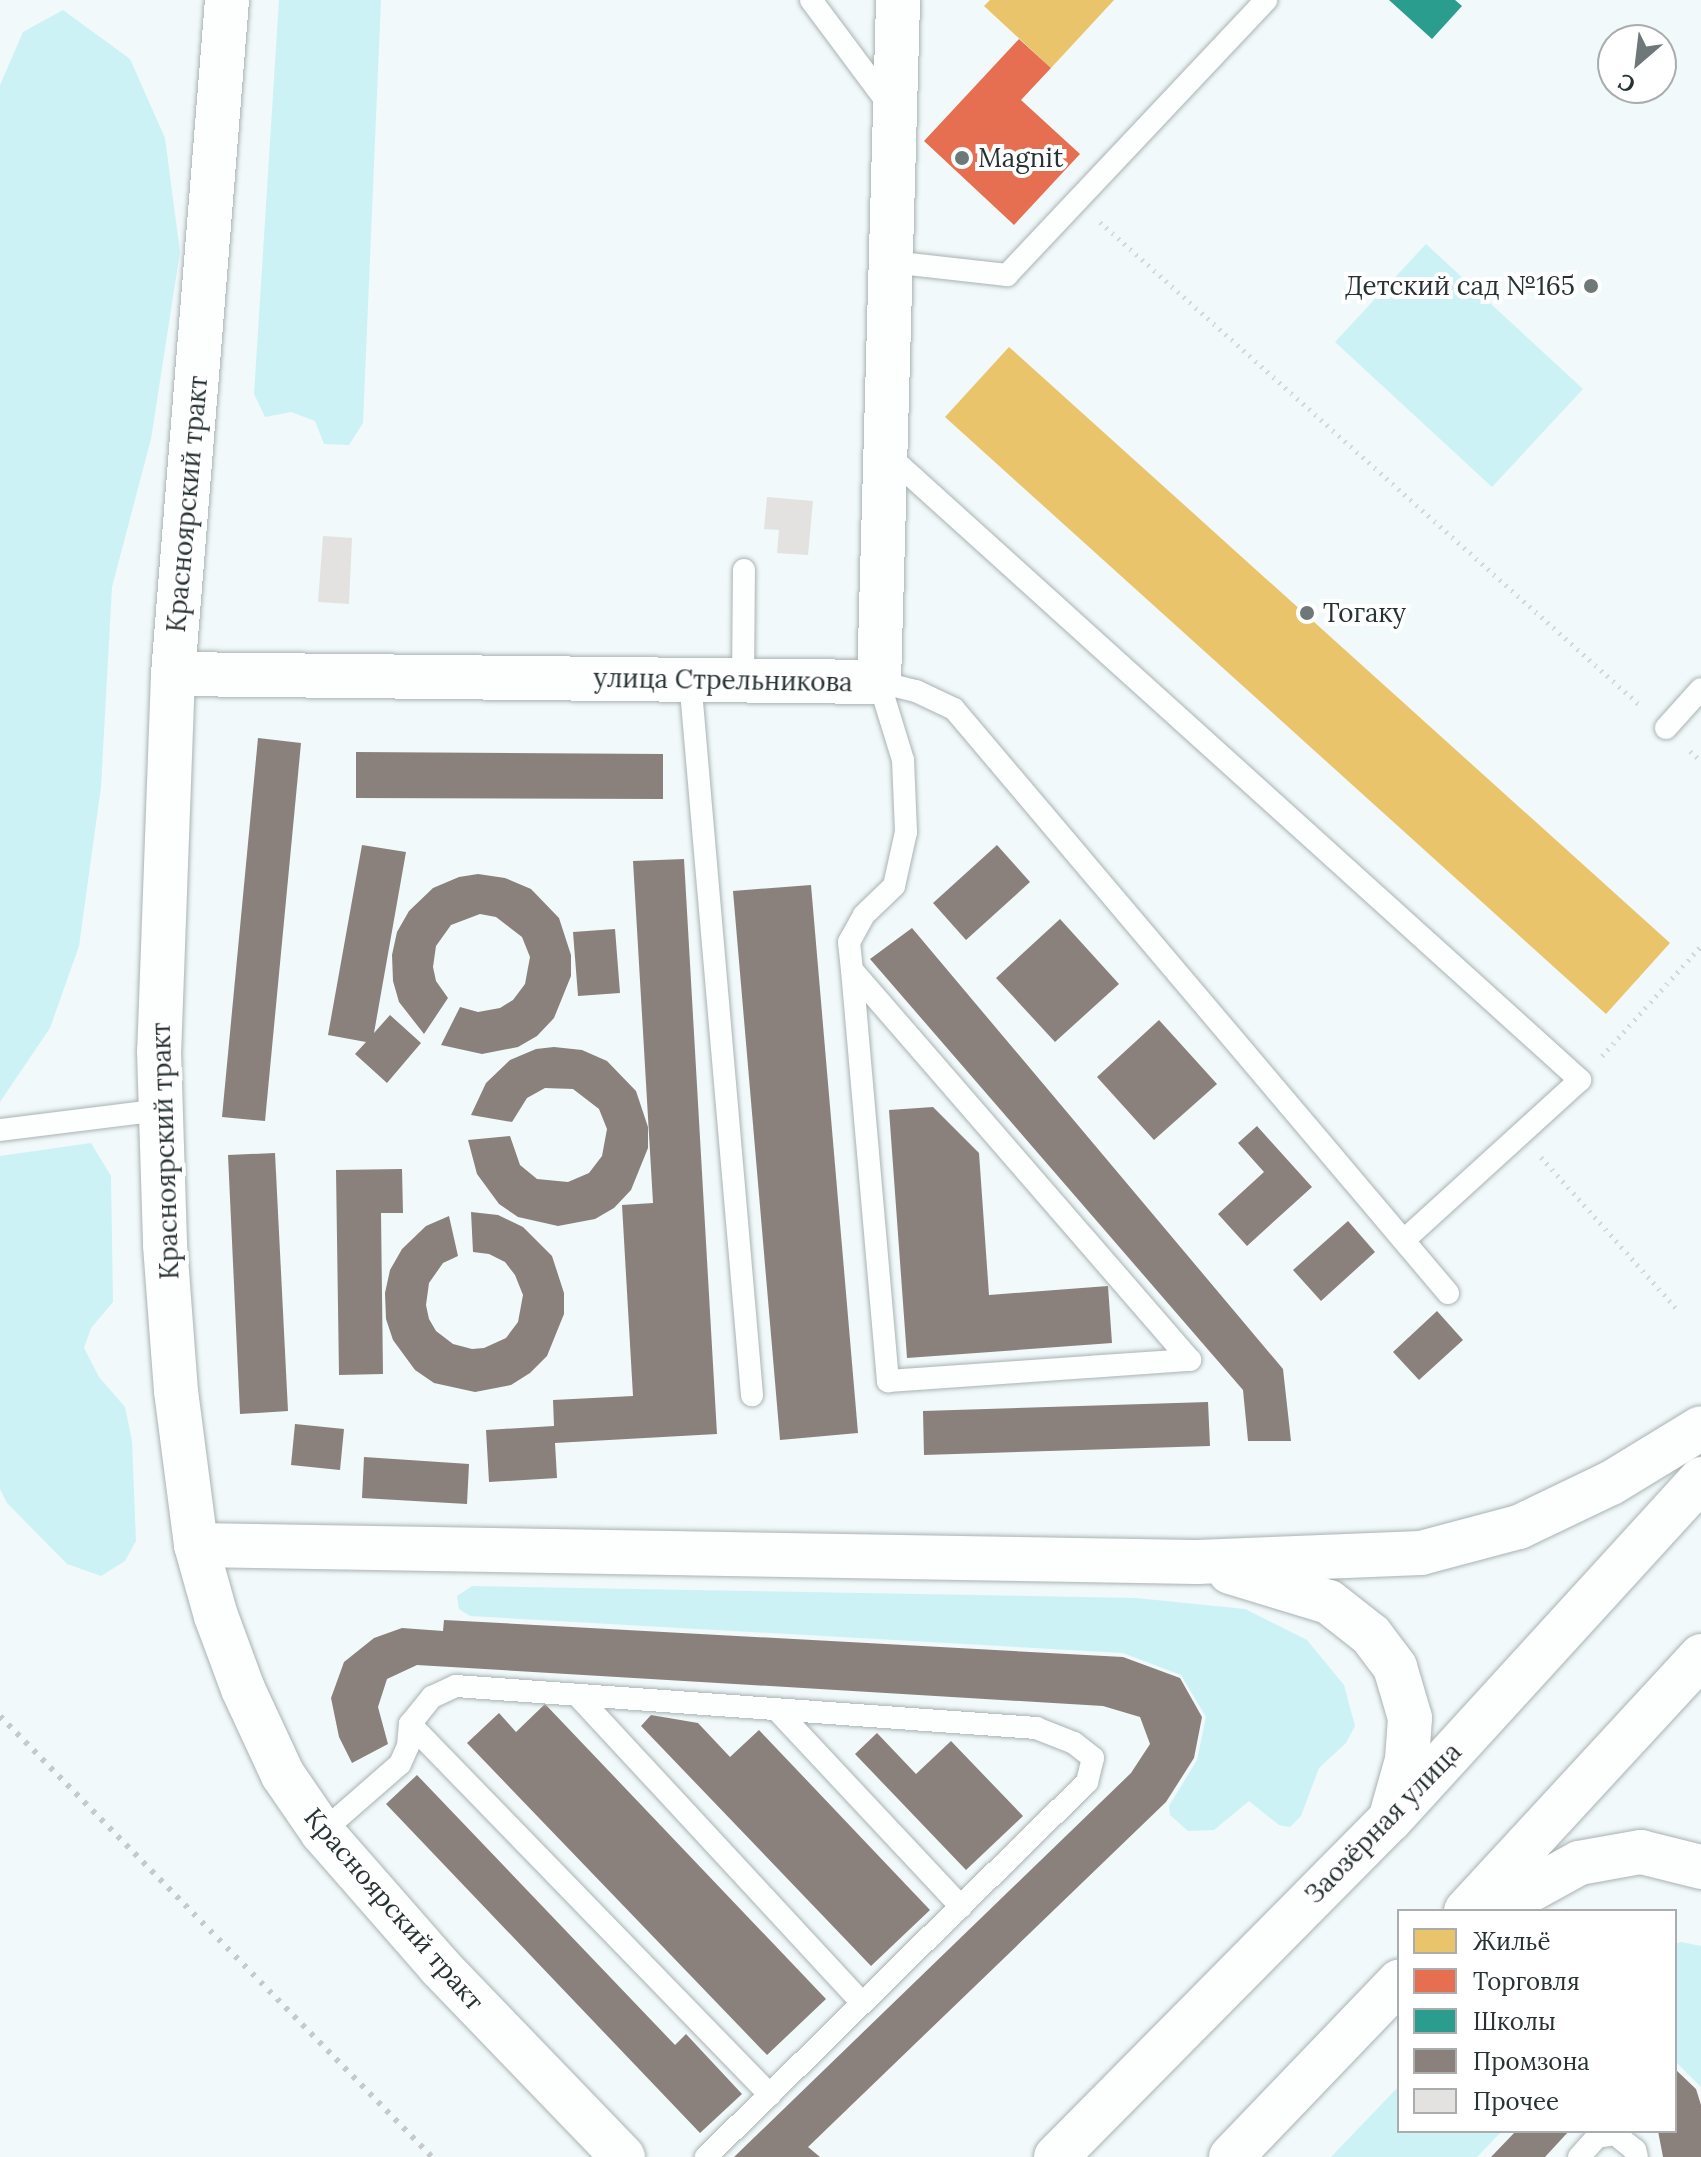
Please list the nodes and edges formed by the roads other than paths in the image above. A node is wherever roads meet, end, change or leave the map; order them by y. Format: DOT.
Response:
graph roads {
  1 [pos="227,0"];
  2 [pos="811,0"];
  3 [pos="1266,0"];
  4 [pos="899,1"];
  5 [pos="895,113"];
  6 [pos="891,262"];
  7 [pos="886,454"];
  8 [pos="744,570"];
  9 [pos="173,674"];
  10 [pos="690,679"];
  11 [pos="743,680"];
  12 [pos="879,682"];
  13 [pos="1701,689"];
  14 [pos="1666,728"];
  15 [pos="852,970"];
  16 [pos="161,1110"];
  17 [pos="0,1130"];
  18 [pos="1404,1240"];
  19 [pos="1448,1293"];
  20 [pos="752,1395"];
  21 [pos="1701,1428"];
  22 [pos="1701,1479"];
  23 [pos="196,1545"];
  24 [pos="1197,1562"];
  25 [pos="1701,1656"];
  26 [pos="577,1695"];
  27 [pos="776,1709"];
  28 [pos="410,1724"];
  29 [pos="1390,1820"];
  30 [pos="322,1832"];
  31 [pos="1701,1867"];
  32 [pos="961,1907"];
  33 [pos="1468,1909"];
  34 [pos="1496,1909"];
  35 [pos="1397,1984"];
  36 [pos="862,2003"];
  37 [pos="770,2095"];
  38 [pos="623,2157"];
  39 [pos="706,2157"];
  40 [pos="1056,2157"];
  41 [pos="1231,2157"];
  42 [pos="1579,2157"];
  43 [pos="1637,2157"];
  1 -- 9 [label="main road, Красноярский тракт"];
  2 -- 5 [label="lane"];
  3 -- 6 [label="lane"];
  4 -- 5 [label="main road, улица Стрельникова"];
  5 -- 6 [label="main road, улица Стрельникова"];
  6 -- 7 [label="main road, улица Стрельникова"];
  7 -- 12 [label="main road, улица Стрельникова"];
  7 -- 18 [label="lane"];
  8 -- 11 [label="lane"];
  9 -- 10 [label="main road, улица Стрельникова"];
  9 -- 16 [label="main road, Красноярский тракт"];
  10 -- 11 [label="main road, улица Стрельникова"];
  10 -- 20 [label="lane"];
  11 -- 12 [label="main road, улица Стрельникова"];
  12 -- 15 [label="lane"];
  12 -- 18 [label="lane"];
  13 -- 14 [label="lane"];
  15 -- 15 [label="lane"];
  16 -- 17 [label="lane"];
  16 -- 23 [label="main road, Красноярский тракт"];
  18 -- 19 [label="lane"];
  21 -- 24 [label="main road"];
  22 -- 29 [label="main road, Заозёрная улица"];
  23 -- 24 [label="main road"];
  23 -- 30 [label="main road, Красноярский тракт"];
  24 -- 29 [label="main road"];
  25 -- 33 [label="main road"];
  26 -- 27 [label="lane"];
  26 -- 28 [label="lane"];
  26 -- 36 [label="lane"];
  27 -- 32 [label="lane"];
  27 -- 32 [label="lane"];
  28 -- 30 [label="lane"];
  28 -- 37 [label="lane"];
  29 -- 40 [label="main road, Заозёрная улица"];
  30 -- 38 [label="main road, Красноярский тракт"];
  31 -- 34 [label="main road"];
  32 -- 36 [label="lane"];
  35 -- 41 [label="main road"];
  36 -- 37 [label="lane"];
  37 -- 39 [label="lane"];
  42 -- 43 [label="lane"];
}
